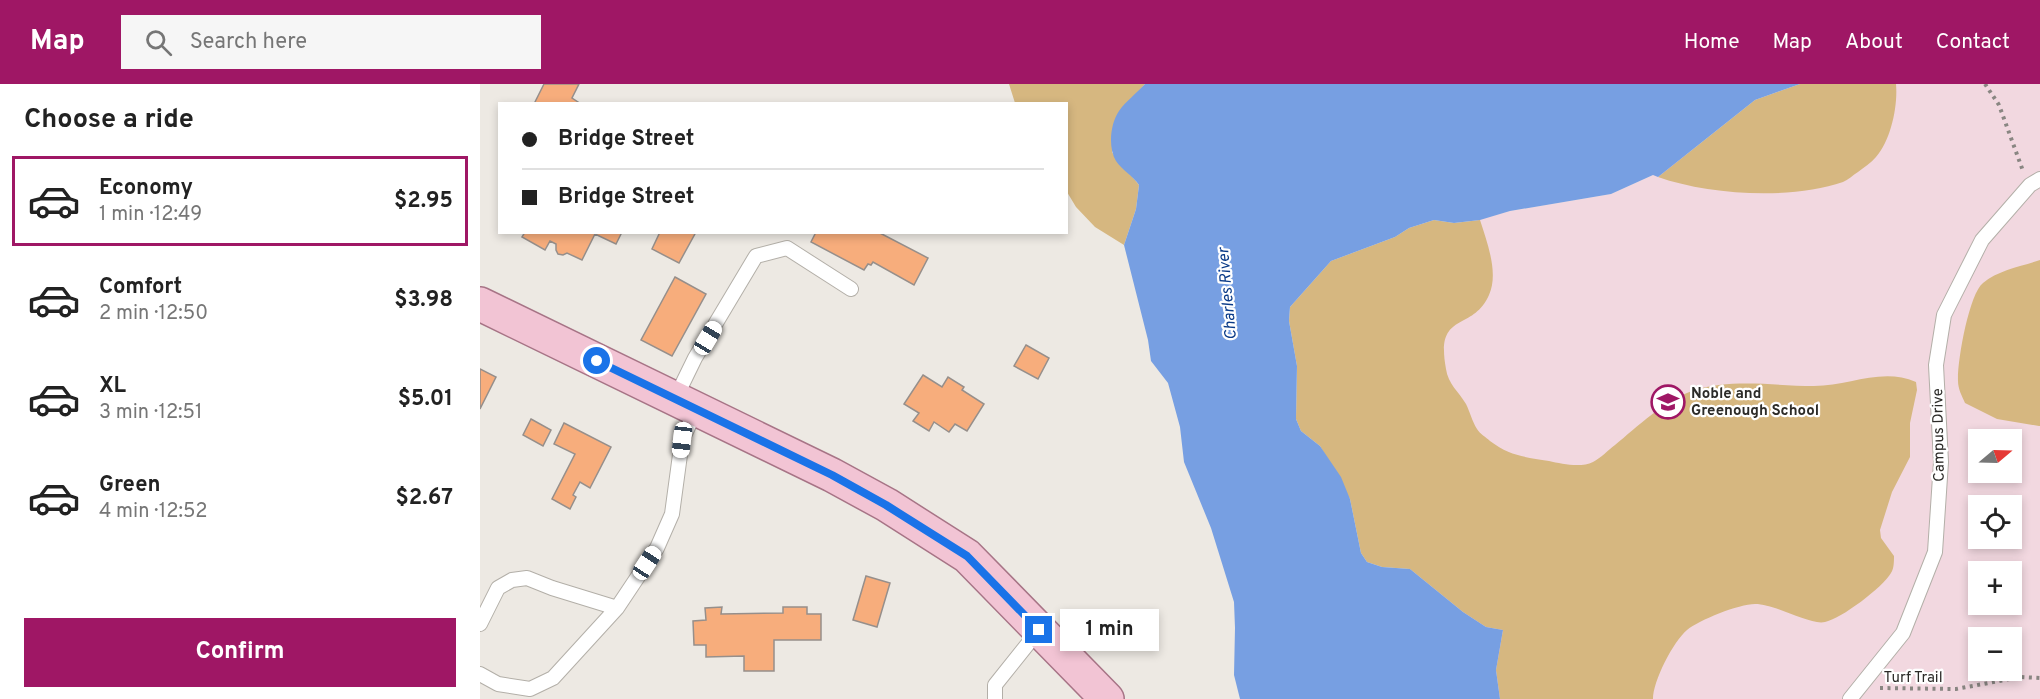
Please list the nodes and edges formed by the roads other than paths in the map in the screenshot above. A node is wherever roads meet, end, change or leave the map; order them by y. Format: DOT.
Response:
graph roads {
  1 [pos="2035,182"];
  2 [pos="851,289"];
  3 [pos="480,304"];
  4 [pos="686,404"];
  5 [pos="617,608"];
  6 [pos="480,624"];
  7 [pos="1039,630"];
  8 [pos="480,675"];
  9 [pos="1854,694"];
  10 [pos="995,699"];
  11 [pos="1107,699"];
  1 -- 9 [label="lane, Campus Drive"];
  2 -- 4 [label="lane"];
  3 -- 4 [label="main road"];
  4 -- 5 [label="lane"];
  4 -- 7 [label="main road"];
  5 -- 6 [label="lane"];
  5 -- 8 [label="lane"];
  7 -- 10 [label="lane"];
  7 -- 11 [label="main road"];
}
